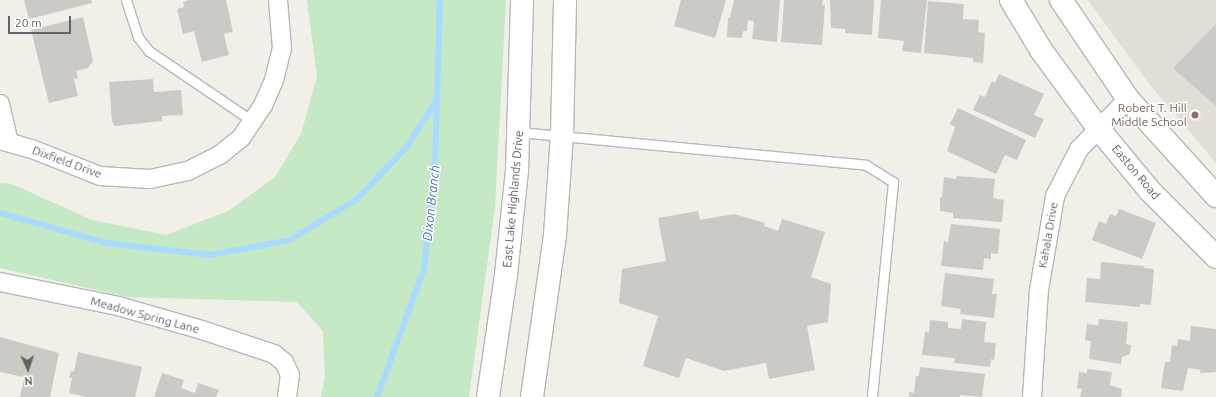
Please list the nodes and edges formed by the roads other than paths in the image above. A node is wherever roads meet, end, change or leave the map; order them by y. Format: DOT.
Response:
graph roads {
  1 [pos="126,0"];
  2 [pos="278,0"];
  3 [pos="522,0"];
  4 [pos="565,0"];
  5 [pos="1011,0"];
  6 [pos="1061,0"];
  7 [pos="1128,99"];
  8 [pos="0,104"];
  9 [pos="254,122"];
  10 [pos="1098,128"];
  11 [pos="519,132"];
  12 [pos="562,135"];
  13 [pos="5,141"];
  14 [pos="1216,196"];
  15 [pos="1216,257"];
  16 [pos="0,282"];
  17 [pos="287,397"];
  18 [pos="488,397"];
  19 [pos="532,397"];
  20 [pos="872,397"];
  21 [pos="1032,397"];
  1 -- 9 [label="lane"];
  2 -- 9 [label="street, Dixfield Drive"];
  3 -- 11 [label="main road, East Lake Highlands Drive"];
  4 -- 12 [label="main road"];
  5 -- 10 [label="main road, Easton Road"];
  6 -- 7 [label="main road"];
  7 -- 10 [label="street, Kahala Drive"];
  7 -- 14 [label="main road"];
  8 -- 13 [label="street"];
  9 -- 13 [label="street, Dixfield Drive"];
  10 -- 15 [label="main road, Easton Road"];
  10 -- 21 [label="street, Kahala Drive"];
  11 -- 12 [label="lane"];
  11 -- 18 [label="main road, East Lake Highlands Drive"];
  12 -- 19 [label="main road"];
  12 -- 20 [label="lane"];
  16 -- 17 [label="street, Meadow Spring Lane"];
}
